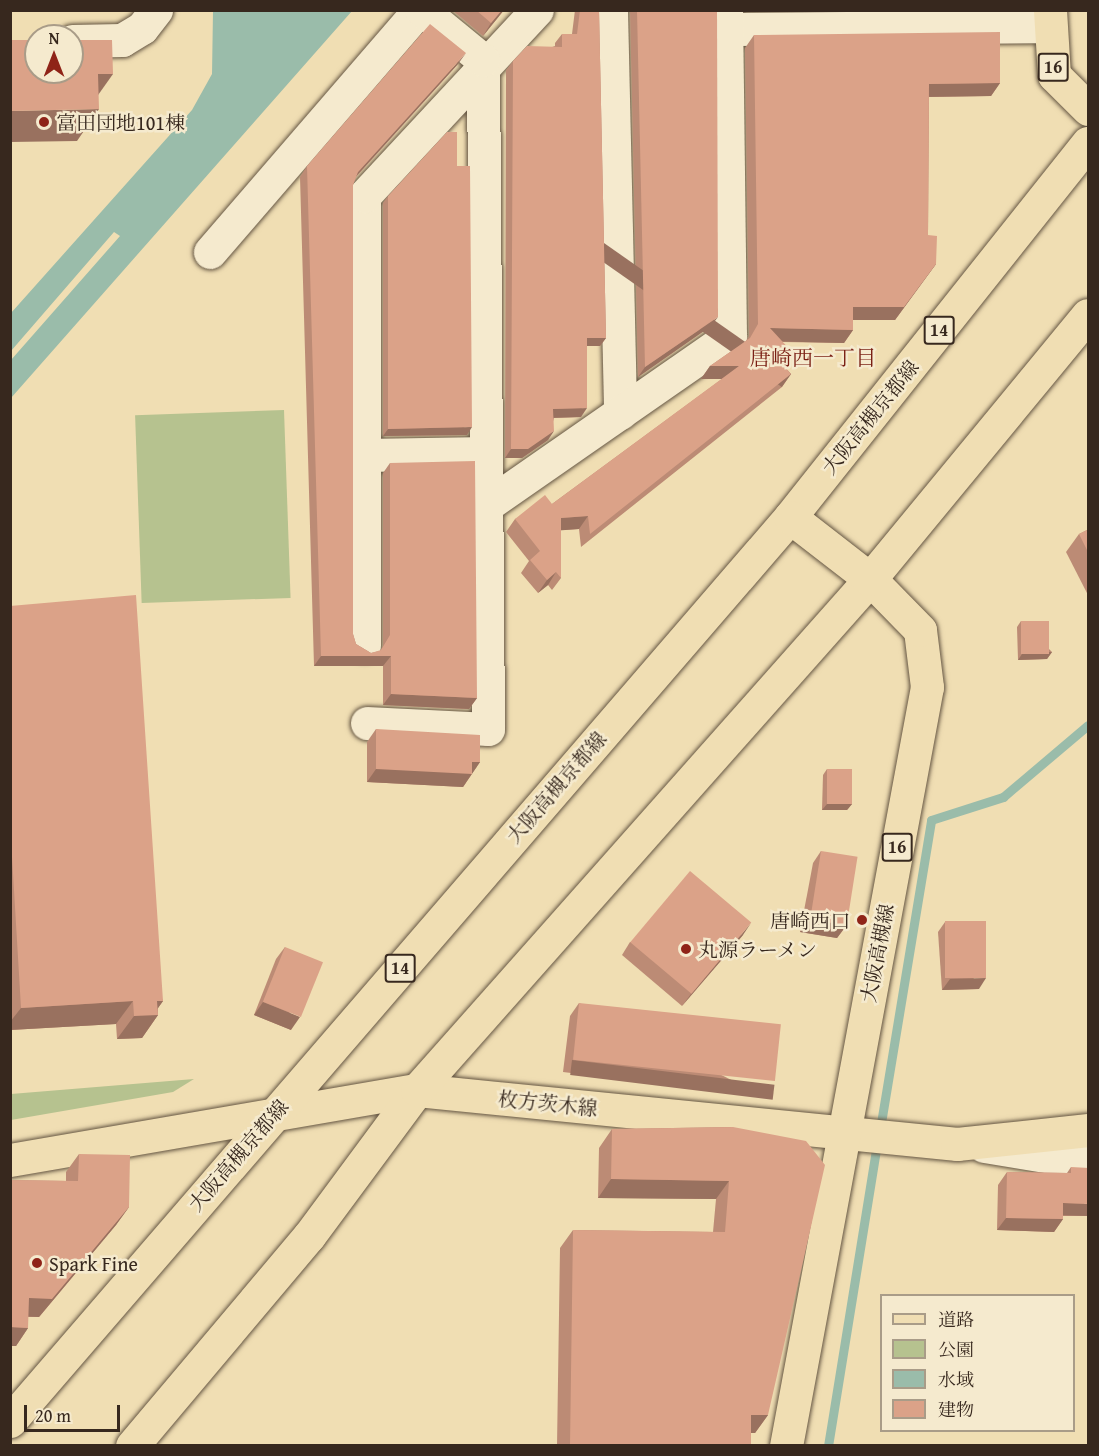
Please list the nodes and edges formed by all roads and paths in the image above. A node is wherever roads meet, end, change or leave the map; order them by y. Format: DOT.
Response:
graph roads {
  1 [pos="156,10"];
  2 [pos="420,10"];
  3 [pos="537,10"];
  4 [pos="611,10"];
  5 [pos="1049,18"];
  6 [pos="726,20"];
  7 [pos="84,41"];
  8 [pos="483,70"];
  9 [pos="1089,109"];
  10 [pos="1089,143"];
  11 [pos="210,252"];
  12 [pos="1089,315"];
  13 [pos="620,413"];
  14 [pos="486,453"];
  15 [pos="364,455"];
  16 [pos="487,505"];
  17 [pos="790,517"];
  18 [pos="870,579"];
  19 [pos="364,645"];
  20 [pos="368,723"];
  21 [pos="417,1090"];
  22 [pos="269,1119"];
  23 [pos="1089,1130"];
  24 [pos="843,1133"];
  25 [pos="982,1145"];
  26 [pos="10,1160"];
  27 [pos="1089,1163"];
  28 [pos="10,1420"];
  29 [pos="132,1446"];
  30 [pos="786,1446"];
  1 -- 7 [label="street"];
  2 -- 8 [label="street"];
  2 -- 11 [label="street"];
  3 -- 8 [label="street"];
  4 -- 13 [label="street"];
  5 -- 6 [label="street"];
  5 -- 9 [label="main road, 16"];
  6 -- 13 [label="street"];
  8 -- 14 [label="street"];
  8 -- 15 [label="street"];
  10 -- 17 [label="main road, 大阪高槻京都線 / 14"];
  12 -- 18 [label="main road"];
  13 -- 16 [label="street"];
  14 -- 15 [label="street"];
  14 -- 16 [label="street"];
  15 -- 19 [label="street"];
  16 -- 20 [label="street"];
  17 -- 18 [label="main road, 大阪高槻線 / 16"];
  17 -- 22 [label="main road, 大阪高槻京都線 / 14"];
  18 -- 21 [label="main road"];
  18 -- 24 [label="main road, 大阪高槻線 / 16"];
  21 -- 22 [label="main road, 枚方茨木線"];
  21 -- 24 [label="main road, 枚方茨木線"];
  21 -- 29 [label="main road"];
  22 -- 26 [label="main road, 枚方茨木線"];
  22 -- 28 [label="main road, 大阪高槻京都線 / 14"];
  23 -- 25 [label="main road, 枚方茨木線"];
  24 -- 25 [label="main road, 枚方茨木線"];
  24 -- 30 [label="main road, 大阪高槻線 / 16"];
  25 -- 27 [label="street"];
}
